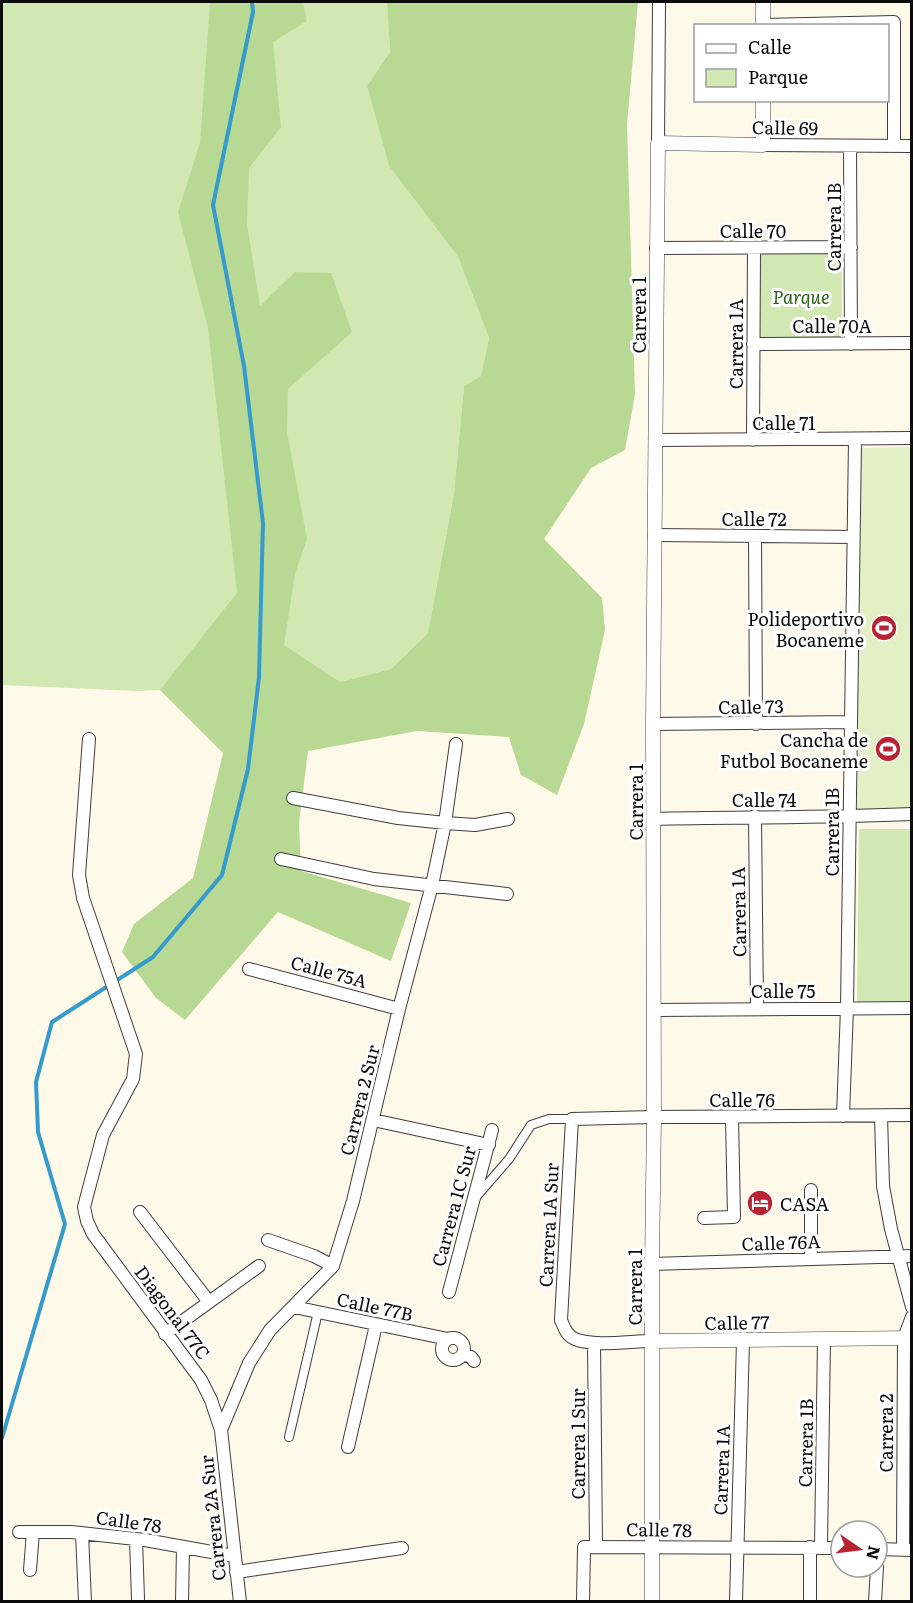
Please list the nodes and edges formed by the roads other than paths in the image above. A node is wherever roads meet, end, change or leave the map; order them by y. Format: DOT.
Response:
graph roads {
  1 [pos="659,2"];
  2 [pos="763,2"];
  3 [pos="763,24"];
  4 [pos="807,24"];
  5 [pos="763,102"];
  6 [pos="658,142"];
  7 [pos="763,145"];
  8 [pos="850,146"];
  9 [pos="894,146"];
  10 [pos="912,146"];
  11 [pos="850,247"];
  12 [pos="656,248"];
  13 [pos="754,248"];
  14 [pos="912,343"];
  15 [pos="753,344"];
  16 [pos="851,344"];
  17 [pos="912,438"];
  18 [pos="656,440"];
  19 [pos="753,440"];
  20 [pos="855,440"];
  21 [pos="654,535"];
  22 [pos="755,536"];
  23 [pos="853,537"];
  24 [pos="849,722"];
  25 [pos="653,724"];
  26 [pos="756,724"];
  27 [pos="89,739"];
  28 [pos="456,744"];
  29 [pos="293,798"];
  30 [pos="912,814"];
  31 [pos="755,816"];
  32 [pos="849,817"];
  33 [pos="508,819"];
  34 [pos="653,819"];
  35 [pos="445,823"];
  36 [pos="281,858"];
  37 [pos="432,885"];
  38 [pos="507,894"];
  39 [pos="249,969"];
  40 [pos="757,1008"];
  41 [pos="847,1008"];
  42 [pos="912,1008"];
  43 [pos="399,1009"];
  44 [pos="654,1010"];
  45 [pos="912,1115"];
  46 [pos="843,1116"];
  47 [pos="881,1116"];
  48 [pos="654,1117"];
  49 [pos="732,1117"];
  50 [pos="572,1119"];
  51 [pos="373,1120"];
  52 [pos="492,1130"];
  53 [pos="489,1145"];
  54 [pos="810,1190"];
  55 [pos="474,1199"];
  56 [pos="140,1212"];
  57 [pos="704,1218"];
  58 [pos="268,1240"];
  59 [pos="905,1256"];
  60 [pos="811,1259"];
  61 [pos="652,1264"];
  62 [pos="259,1266"];
  63 [pos="333,1266"];
  64 [pos="449,1292"];
  65 [pos="209,1302"];
  66 [pos="294,1307"];
  67 [pos="912,1307"];
  68 [pos="318,1312"];
  69 [pos="912,1317"];
  70 [pos="376,1325"];
  71 [pos="566,1332"];
  72 [pos="165,1334"];
  73 [pos="908,1338"];
  74 [pos="448,1339"];
  75 [pos="824,1339"];
  76 [pos="742,1340"];
  77 [pos="652,1341"];
  78 [pos="594,1343"];
  79 [pos="221,1430"];
  80 [pos="288,1437"];
  81 [pos="348,1446"];
  82 [pos="19,1532"];
  83 [pos="33,1532"];
  84 [pos="82,1533"];
  85 [pos="136,1539"];
  86 [pos="590,1546"];
  87 [pos="652,1546"];
  88 [pos="183,1547"];
  89 [pos="816,1547"];
  90 [pos="402,1548"];
  91 [pos="736,1548"];
  92 [pos="829,1548"];
  93 [pos="889,1549"];
  94 [pos="907,1549"];
  95 [pos="234,1556"];
  96 [pos="30,1570"];
  97 [pos="236,1572"];
  98 [pos="876,1579"];
  99 [pos="138,1599"];
  100 [pos="85,1602"];
  101 [pos="182,1602"];
  102 [pos="240,1602"];
  103 [pos="583,1602"];
  104 [pos="652,1602"];
  105 [pos="736,1602"];
  106 [pos="810,1602"];
  107 [pos="875,1602"];
  1 -- 6 [label="street, Carrera 1"];
  2 -- 3 [label="street"];
  4 -- 9 [label="street"];
  5 -- 7 [label="street"];
  6 -- 7 [label="street, Calle 69"];
  6 -- 12 [label="street, Carrera 1"];
  7 -- 8 [label="street, Calle 69"];
  8 -- 9 [label="street, Calle 69"];
  8 -- 11 [label="street, Carrera 1B"];
  9 -- 10 [label="street, Calle 69"];
  11 -- 13 [label="street, Calle 70"];
  11 -- 16 [label="street, Carrera 1B"];
  12 -- 13 [label="street, Calle 70"];
  12 -- 18 [label="street, Carrera 1"];
  13 -- 15 [label="street, Carrera 1A"];
  14 -- 16 [label="street, Calle 70A"];
  15 -- 16 [label="street, Calle 70A"];
  15 -- 19 [label="street, Carrera 1A"];
  17 -- 20 [label="street, Calle 71"];
  18 -- 19 [label="street, Calle 71"];
  18 -- 21 [label="street, Carrera 1"];
  19 -- 20 [label="street, Calle 71"];
  20 -- 23 [label="street, Carrera 1B"];
  21 -- 22 [label="street, Calle 72"];
  21 -- 25 [label="street, Carrera 1"];
  22 -- 23 [label="street, Calle 72"];
  22 -- 26 [label="street"];
  23 -- 24 [label="street, Carrera 1B"];
  24 -- 26 [label="street, Calle 73"];
  24 -- 32 [label="street, Carrera 1B"];
  25 -- 26 [label="street, Calle 73"];
  25 -- 34 [label="street, Carrera 1"];
  27 -- 72 [label="street, Diagonal 77C"];
  28 -- 35 [label="street, Carrera 2 Sur"];
  29 -- 35 [label="street"];
  30 -- 32 [label="street, Calle 74"];
  31 -- 32 [label="street, Calle 74"];
  31 -- 34 [label="street, Calle 74"];
  31 -- 40 [label="street, Carrera 1A"];
  32 -- 41 [label="street, Carrera 1B"];
  33 -- 35 [label="street"];
  34 -- 44 [label="street, Carrera 1"];
  35 -- 37 [label="street, Carrera 2 Sur"];
  36 -- 37 [label="street"];
  37 -- 38 [label="street"];
  37 -- 43 [label="street, Carrera 2 Sur"];
  39 -- 43 [label="street, Calle 75A"];
  40 -- 41 [label="street, Calle 75"];
  40 -- 44 [label="street, Calle 75"];
  41 -- 42 [label="street, Calle 75"];
  41 -- 46 [label="street, Carrera 1B"];
  43 -- 51 [label="street, Carrera 2 Sur"];
  44 -- 48 [label="street, Carrera 1"];
  45 -- 47 [label="street, Calle 76"];
  46 -- 47 [label="street, Calle 76"];
  46 -- 49 [label="street, Calle 76"];
  47 -- 59 [label="street"];
  48 -- 49 [label="street, Calle 76"];
  48 -- 50 [label="street, Calle 76"];
  48 -- 61 [label="street, Carrera 1"];
  49 -- 57 [label="street"];
  50 -- 55 [label="street"];
  50 -- 71 [label="street, Carrera 1A Sur"];
  51 -- 53 [label="street"];
  51 -- 63 [label="street, Carrera 2 Sur"];
  52 -- 53 [label="street, Carrera 1C Sur"];
  53 -- 55 [label="street, Carrera 1C Sur"];
  54 -- 60 [label="street"];
  55 -- 64 [label="street, Carrera 1C Sur"];
  56 -- 65 [label="street"];
  58 -- 63 [label="street"];
  59 -- 60 [label="street, Calle 76A"];
  59 -- 67 [label="street"];
  60 -- 61 [label="street, Calle 76A"];
  61 -- 77 [label="street, Carrera 1"];
  62 -- 65 [label="street"];
  63 -- 66 [label="street, Carrera 2 Sur"];
  65 -- 72 [label="street"];
  66 -- 68 [label="street, Calle 77B"];
  66 -- 79 [label="street, Carrera 2 Sur"];
  68 -- 70 [label="street, Calle 77B"];
  68 -- 80 [label="street"];
  69 -- 73 [label="street, Carrera 2"];
  70 -- 74 [label="street, Calle 77B"];
  70 -- 81 [label="street"];
  71 -- 78 [label="street, Calle 77"];
  72 -- 79 [label="street, Diagonal 77C"];
  73 -- 75 [label="street, Calle 77"];
  73 -- 94 [label="street, Carrera 2"];
  74 -- 74 [label="street"];
  75 -- 76 [label="street, Calle 77"];
  75 -- 89 [label="street, Carrera 1B"];
  76 -- 77 [label="street, Calle 77"];
  76 -- 91 [label="street, Carrera 1A"];
  77 -- 78 [label="street, Calle 77"];
  77 -- 87 [label="street, Carrera 1"];
  78 -- 86 [label="street, Carrera 1 Sur"];
  79 -- 95 [label="street, Carrera 2A Sur"];
  82 -- 83 [label="street, Calle 78"];
  83 -- 84 [label="street, Calle 78"];
  83 -- 96 [label="street"];
  84 -- 85 [label="street, Calle 78"];
  84 -- 100 [label="street"];
  85 -- 88 [label="street, Calle 78"];
  85 -- 99 [label="street"];
  86 -- 87 [label="street, Calle 78"];
  86 -- 103 [label="street"];
  87 -- 91 [label="street, Calle 78"];
  87 -- 104 [label="street, Carrera 1"];
  88 -- 95 [label="street, Calle 78"];
  88 -- 101 [label="street"];
  89 -- 91 [label="street, Calle 78"];
  89 -- 92 [label="street, Calle 78"];
  89 -- 106 [label="street, Carrera 1B"];
  90 -- 97 [label="street"];
  91 -- 105 [label="street, Carrera 1A"];
  93 -- 94 [label="street"];
  95 -- 97 [label="street, Carrera 2A Sur"];
  97 -- 102 [label="street, Carrera 2A Sur"];
  98 -- 107 [label="street"];
}
